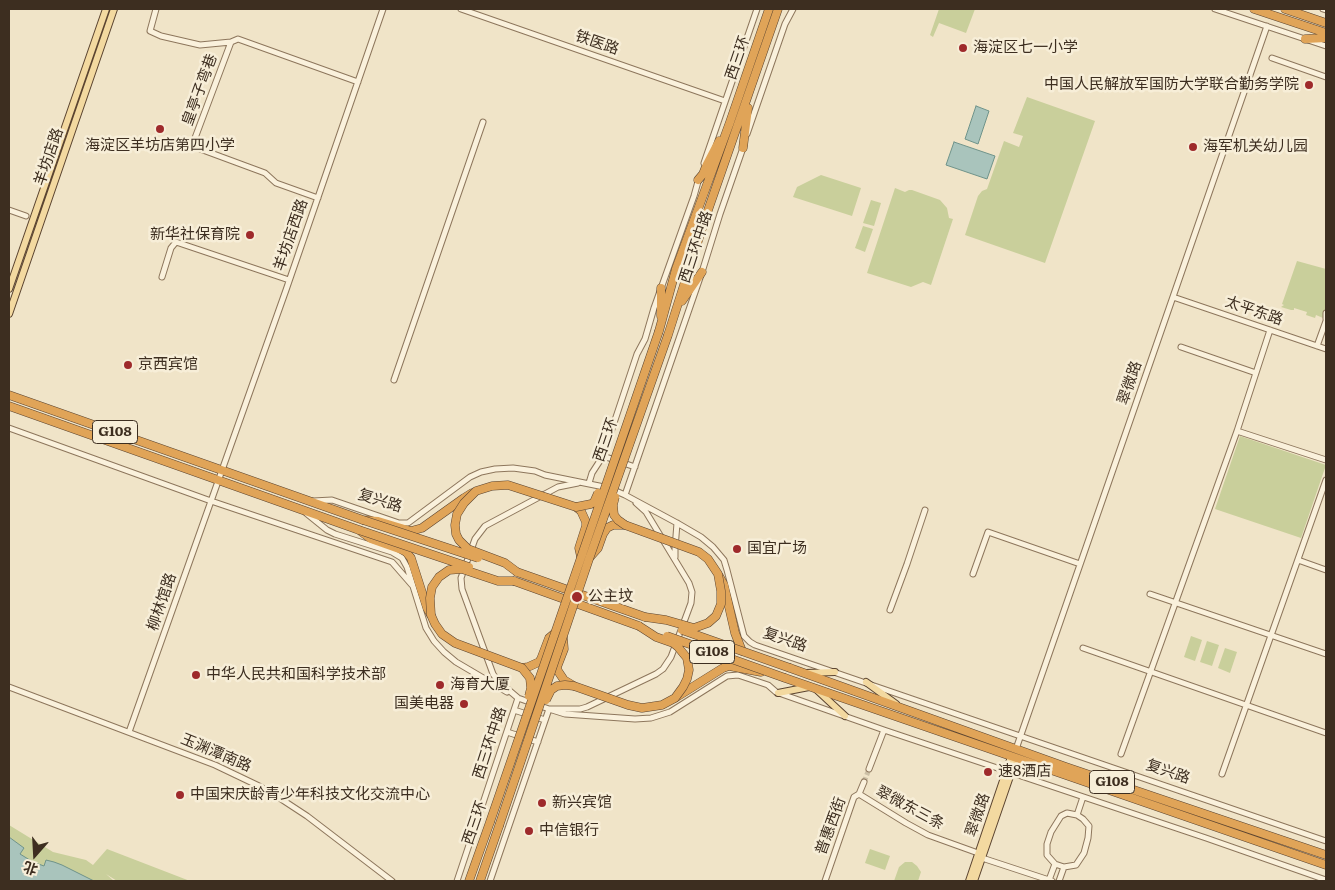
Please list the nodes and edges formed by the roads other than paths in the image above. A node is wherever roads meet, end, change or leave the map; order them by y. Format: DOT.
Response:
graph roads {
  1 [pos="106,9"];
  2 [pos="114,9"];
  3 [pos="156,9"];
  4 [pos="383,9"];
  5 [pos="461,9"];
  6 [pos="757,9"];
  7 [pos="778,9"];
  8 [pos="782,9"];
  9 [pos="793,9"];
  10 [pos="1214,9"];
  11 [pos="1254,9"];
  12 [pos="1285,9"];
  13 [pos="770,13"];
  14 [pos="1326,23"];
  15 [pos="1267,26"];
  16 [pos="1326,33"];
  17 [pos="1326,38"];
  18 [pos="1305,39"];
  19 [pos="231,42"];
  20 [pos="1326,46"];
  21 [pos="1272,58"];
  22 [pos="1326,77"];
  23 [pos="358,82"];
  24 [pos="750,93"];
  25 [pos="725,101"];
  26 [pos="483,122"];
  27 [pos="730,122"];
  28 [pos="743,148"];
  29 [pos="698,180"];
  30 [pos="318,198"];
  31 [pos="9,210"];
  32 [pos="26,216"];
  33 [pos="702,272"];
  34 [pos="162,277"];
  35 [pos="289,280"];
  36 [pos="9,288"];
  37 [pos="661,288"];
  38 [pos="1173,297"];
  39 [pos="677,309"];
  40 [pos="1326,312"];
  41 [pos="9,314"];
  42 [pos="1326,320"];
  43 [pos="660,330"];
  44 [pos="1270,330"];
  45 [pos="1181,346"];
  46 [pos="1317,346"];
  47 [pos="1326,349"];
  48 [pos="1256,373"];
  49 [pos="394,380"];
  50 [pos="9,395"];
  51 [pos="9,406"];
  52 [pos="9,428"];
  53 [pos="1237,431"];
  54 [pos="603,456"];
  55 [pos="1326,460"];
  56 [pos="635,467"];
  57 [pos="222,470"];
  58 [pos="218,480"];
  59 [pos="1326,480"];
  60 [pos="589,483"];
  61 [pos="606,483"];
  62 [pos="614,487"];
  63 [pos="476,491"];
  64 [pos="625,495"];
  65 [pos="211,501"];
  66 [pos="310,501"];
  67 [pos="576,507"];
  68 [pos="925,510"];
  69 [pos="304,512"];
  70 [pos="363,520"];
  71 [pos="677,523"];
  72 [pos="625,525"];
  73 [pos="359,530"];
  74 [pos="581,557"];
  75 [pos="589,559"];
  76 [pos="676,560"];
  77 [pos="1298,560"];
  78 [pos="1080,564"];
  79 [pos="1326,570"];
  80 [pos="518,572"];
  81 [pos="718,574"];
  82 [pos="973,574"];
  83 [pos="514,581"];
  84 [pos="412,585"];
  85 [pos="1150,594"];
  86 [pos="1175,602"];
  87 [pos="890,610"];
  88 [pos="431,615"];
  89 [pos="645,617"];
  90 [pos="639,626"];
  91 [pos="559,634"];
  92 [pos="1271,635"];
  93 [pos="1084,648"];
  94 [pos="742,651"];
  95 [pos="1326,654"];
  96 [pos="522,668"];
  97 [pos="834,672"];
  98 [pos="1150,672"];
  99 [pos="804,673"];
  100 [pos="775,674"];
  101 [pos="866,682"];
  102 [pos="574,686"];
  103 [pos="9,687"];
  104 [pos="813,688"];
  105 [pos="778,693"];
  106 [pos="518,698"];
  107 [pos="675,698"];
  108 [pos="1247,705"];
  109 [pos="899,706"];
  110 [pos="550,709"];
  111 [pos="514,710"];
  112 [pos="528,714"];
  113 [pos="536,716"];
  114 [pos="845,716"];
  115 [pos="546,720"];
  116 [pos="884,730"];
  117 [pos="129,732"];
  118 [pos="507,732"];
  119 [pos="1326,733"];
  120 [pos="1021,736"];
  121 [pos="538,742"];
  122 [pos="1016,749"];
  123 [pos="1121,754"];
  124 [pos="1013,758"];
  125 [pos="869,769"];
  126 [pos="1008,772"];
  127 [pos="1222,774"];
  128 [pos="864,782"];
  129 [pos="859,794"];
  130 [pos="1083,797"];
  131 [pos="1077,815"];
  132 [pos="1326,841"];
  133 [pos="980,855"];
  134 [pos="1326,855"];
  135 [pos="1055,864"];
  136 [pos="1326,865"];
  137 [pos="1064,867"];
  138 [pos="1326,880"];
  139 [pos="392,881"];
  140 [pos="457,881"];
  141 [pos="469,881"];
  142 [pos="480,881"];
  143 [pos="490,881"];
  144 [pos="825,881"];
  145 [pos="969,881"];
  146 [pos="974,881"];
  147 [pos="1051,881"];
  148 [pos="1059,881"];
  1 -- 36 [label="main road, 羊坊店路"];
  2 -- 41 [label="main road, 羊坊店路"];
  3 -- 19 [label="street, 皇亭子弯巷"];
  4 -- 23 [label="street, 羊坊店西路"];
  5 -- 25 [label="street, 铁医路"];
  6 -- 25 [label="street, 西三环中路"];
  7 -- 13 [label="highway, 西三环"];
  8 -- 13 [label="highway"];
  9 -- 28 [label="street, 西三环中路"];
  10 -- 15 [label="street"];
  11 -- 16 [label="highway"];
  12 -- 14 [label="highway"];
  13 -- 24 [label="highway, 西三环"];
  13 -- 27 [label="highway, 西三环"];
  15 -- 18 [label="street"];
  15 -- 38 [label="street, 翠微路"];
  17 -- 18 [label="highway"];
  18 -- 20 [label="street"];
  19 -- 23 [label="street"];
  19 -- 30 [label="street, 皇亭子弯巷"];
  21 -- 22 [label="street"];
  23 -- 30 [label="street, 羊坊店西路"];
  24 -- 28 [label="highway"];
  24 -- 39 [label="highway, 西三环"];
  25 -- 29 [label="street, 西三环中路"];
  26 -- 49 [label="street"];
  27 -- 29 [label="highway"];
  27 -- 43 [label="highway, 西三环"];
  28 -- 33 [label="street, 西三环中路"];
  29 -- 37 [label="street, 西三环中路"];
  30 -- 35 [label="street, 羊坊店西路"];
  31 -- 32 [label="street"];
  33 -- 39 [label="highway"];
  33 -- 56 [label="street, 西三环中路"];
  34 -- 35 [label="street"];
  35 -- 57 [label="street, 羊坊店西路"];
  37 -- 43 [label="highway"];
  37 -- 54 [label="street, 西三环中路"];
  38 -- 44 [label="street, 太平东路"];
  38 -- 78 [label="street, 翠微路"];
  39 -- 62 [label="highway, 西三环, bridge"];
  40 -- 42 [label="street"];
  42 -- 46 [label="street"];
  43 -- 61 [label="highway, 西三环, bridge"];
  44 -- 46 [label="street, 太平东路"];
  44 -- 48 [label="street"];
  45 -- 48 [label="street"];
  46 -- 47 [label="street, 太平东路"];
  48 -- 53 [label="street"];
  50 -- 57 [label="highway, 复兴路 / G108"];
  51 -- 58 [label="highway, G108"];
  52 -- 65 [label="street"];
  53 -- 55 [label="street"];
  53 -- 86 [label="street"];
  54 -- 56 [label="street"];
  54 -- 60 [label="street, 西三环中路"];
  56 -- 64 [label="street, 西三环中路"];
  57 -- 58 [label="street, 羊坊店西路"];
  57 -- 66 [label="highway, 复兴路 / G108"];
  58 -- 65 [label="street, 柳林馆路"];
  58 -- 69 [label="highway, G108"];
  59 -- 77 [label="street"];
  60 -- 64 [label="street, 复兴路"];
  60 -- 66 [label="street, 复兴路"];
  60 -- 106 [label="street"];
  61 -- 67 [label="highway, bridge"];
  61 -- 74 [label="highway, 西三环, bridge"];
  62 -- 72 [label="highway, bridge"];
  62 -- 75 [label="highway, 西三环, bridge"];
  63 -- 67 [label="highway, bridge"];
  63 -- 70 [label="highway, bridge"];
  63 -- 80 [label="highway, bridge"];
  64 -- 71 [label="street, 复兴路"];
  64 -- 76 [label="street"];
  65 -- 84 [label="street"];
  65 -- 117 [label="street, 柳林馆路"];
  66 -- 70 [label="highway, 复兴路 / G108"];
  67 -- 74 [label="highway"];
  68 -- 87 [label="street"];
  69 -- 73 [label="highway, G108"];
  69 -- 84 [label="street"];
  70 -- 80 [label="highway, 复兴路 / G108, bridge"];
  71 -- 76 [label="street"];
  71 -- 97 [label="street, 复兴路"];
  72 -- 75 [label="highway, bridge"];
  72 -- 81 [label="highway, bridge"];
  73 -- 83 [label="highway, G108, bridge"];
  73 -- 88 [label="highway, bridge"];
  74 -- 91 [label="highway, 西三环, bridge"];
  75 -- 91 [label="highway, 西三环, bridge"];
  76 -- 110 [label="street"];
  77 -- 79 [label="street"];
  77 -- 92 [label="street"];
  78 -- 82 [label="street"];
  78 -- 120 [label="street, 翠微路"];
  80 -- 89 [label="highway, 复兴路 / G108"];
  81 -- 89 [label="highway, bridge"];
  81 -- 94 [label="highway, bridge"];
  83 -- 88 [label="highway, bridge"];
  83 -- 90 [label="highway, G108"];
  84 -- 106 [label="street"];
  85 -- 86 [label="street"];
  86 -- 92 [label="street"];
  86 -- 98 [label="street"];
  88 -- 96 [label="highway, bridge"];
  89 -- 94 [label="highway, 复兴路 / G108, bridge"];
  90 -- 100 [label="highway, G108, bridge"];
  90 -- 107 [label="highway, bridge"];
  91 -- 96 [label="highway"];
  91 -- 102 [label="highway, bridge"];
  91 -- 112 [label="highway, 西三环, bridge"];
  91 -- 113 [label="highway, 西三环, bridge"];
  92 -- 95 [label="street"];
  92 -- 108 [label="street"];
  93 -- 98 [label="street"];
  94 -- 99 [label="highway, 复兴路 / G108, bridge"];
  96 -- 112 [label="highway, bridge"];
  97 -- 99 [label="main road"];
  97 -- 101 [label="street, 复兴路"];
  98 -- 108 [label="street"];
  98 -- 123 [label="street"];
  99 -- 109 [label="highway, 复兴路 / G108"];
  100 -- 104 [label="highway, G108, bridge"];
  100 -- 107 [label="highway, bridge"];
  101 -- 109 [label="main road"];
  101 -- 120 [label="street, 复兴路"];
  102 -- 107 [label="highway, bridge"];
  102 -- 113 [label="highway, bridge"];
  103 -- 117 [label="street, 玉渊潭南路"];
  104 -- 105 [label="main road"];
  104 -- 114 [label="main road"];
  104 -- 124 [label="highway, G108"];
  105 -- 110 [label="street"];
  105 -- 114 [label="street"];
  106 -- 110 [label="street"];
  106 -- 111 [label="street, 西三环中路"];
  108 -- 119 [label="street"];
  108 -- 127 [label="street"];
  109 -- 122 [label="highway, 复兴路 / G108"];
  110 -- 115 [label="street"];
  111 -- 115 [label="street"];
  111 -- 118 [label="street, 西三环中路"];
  112 -- 141 [label="highway, 西三环, bridge"];
  113 -- 142 [label="highway, 西三环, bridge"];
  114 -- 116 [label="street"];
  115 -- 121 [label="street"];
  116 -- 125 [label="street"];
  116 -- 126 [label="street"];
  117 -- 139 [label="street, 玉渊潭南路"];
  118 -- 121 [label="street"];
  118 -- 140 [label="street, 西三环中路"];
  120 -- 122 [label="street, 翠微路"];
  120 -- 132 [label="street, 复兴路"];
  121 -- 143 [label="street"];
  122 -- 134 [label="highway, 复兴路 / G108"];
  124 -- 126 [label="main road, 翠微路"];
  124 -- 136 [label="highway, G108"];
  126 -- 130 [label="street"];
  126 -- 133 [label="main road, 翠微路"];
  128 -- 129 [label="street, 普惠西街"];
  129 -- 133 [label="street, 翠微东三条"];
  129 -- 144 [label="street, 普惠西街"];
  130 -- 131 [label="street"];
  130 -- 138 [label="street"];
  131 -- 135 [label="street"];
  131 -- 137 [label="street"];
  133 -- 145 [label="main road, 翠微路"];
  133 -- 146 [label="main road, 翠微路"];
  133 -- 147 [label="street, 翠微东三条"];
  135 -- 137 [label="street"];
  135 -- 147 [label="street"];
  137 -- 148 [label="street"];
}
